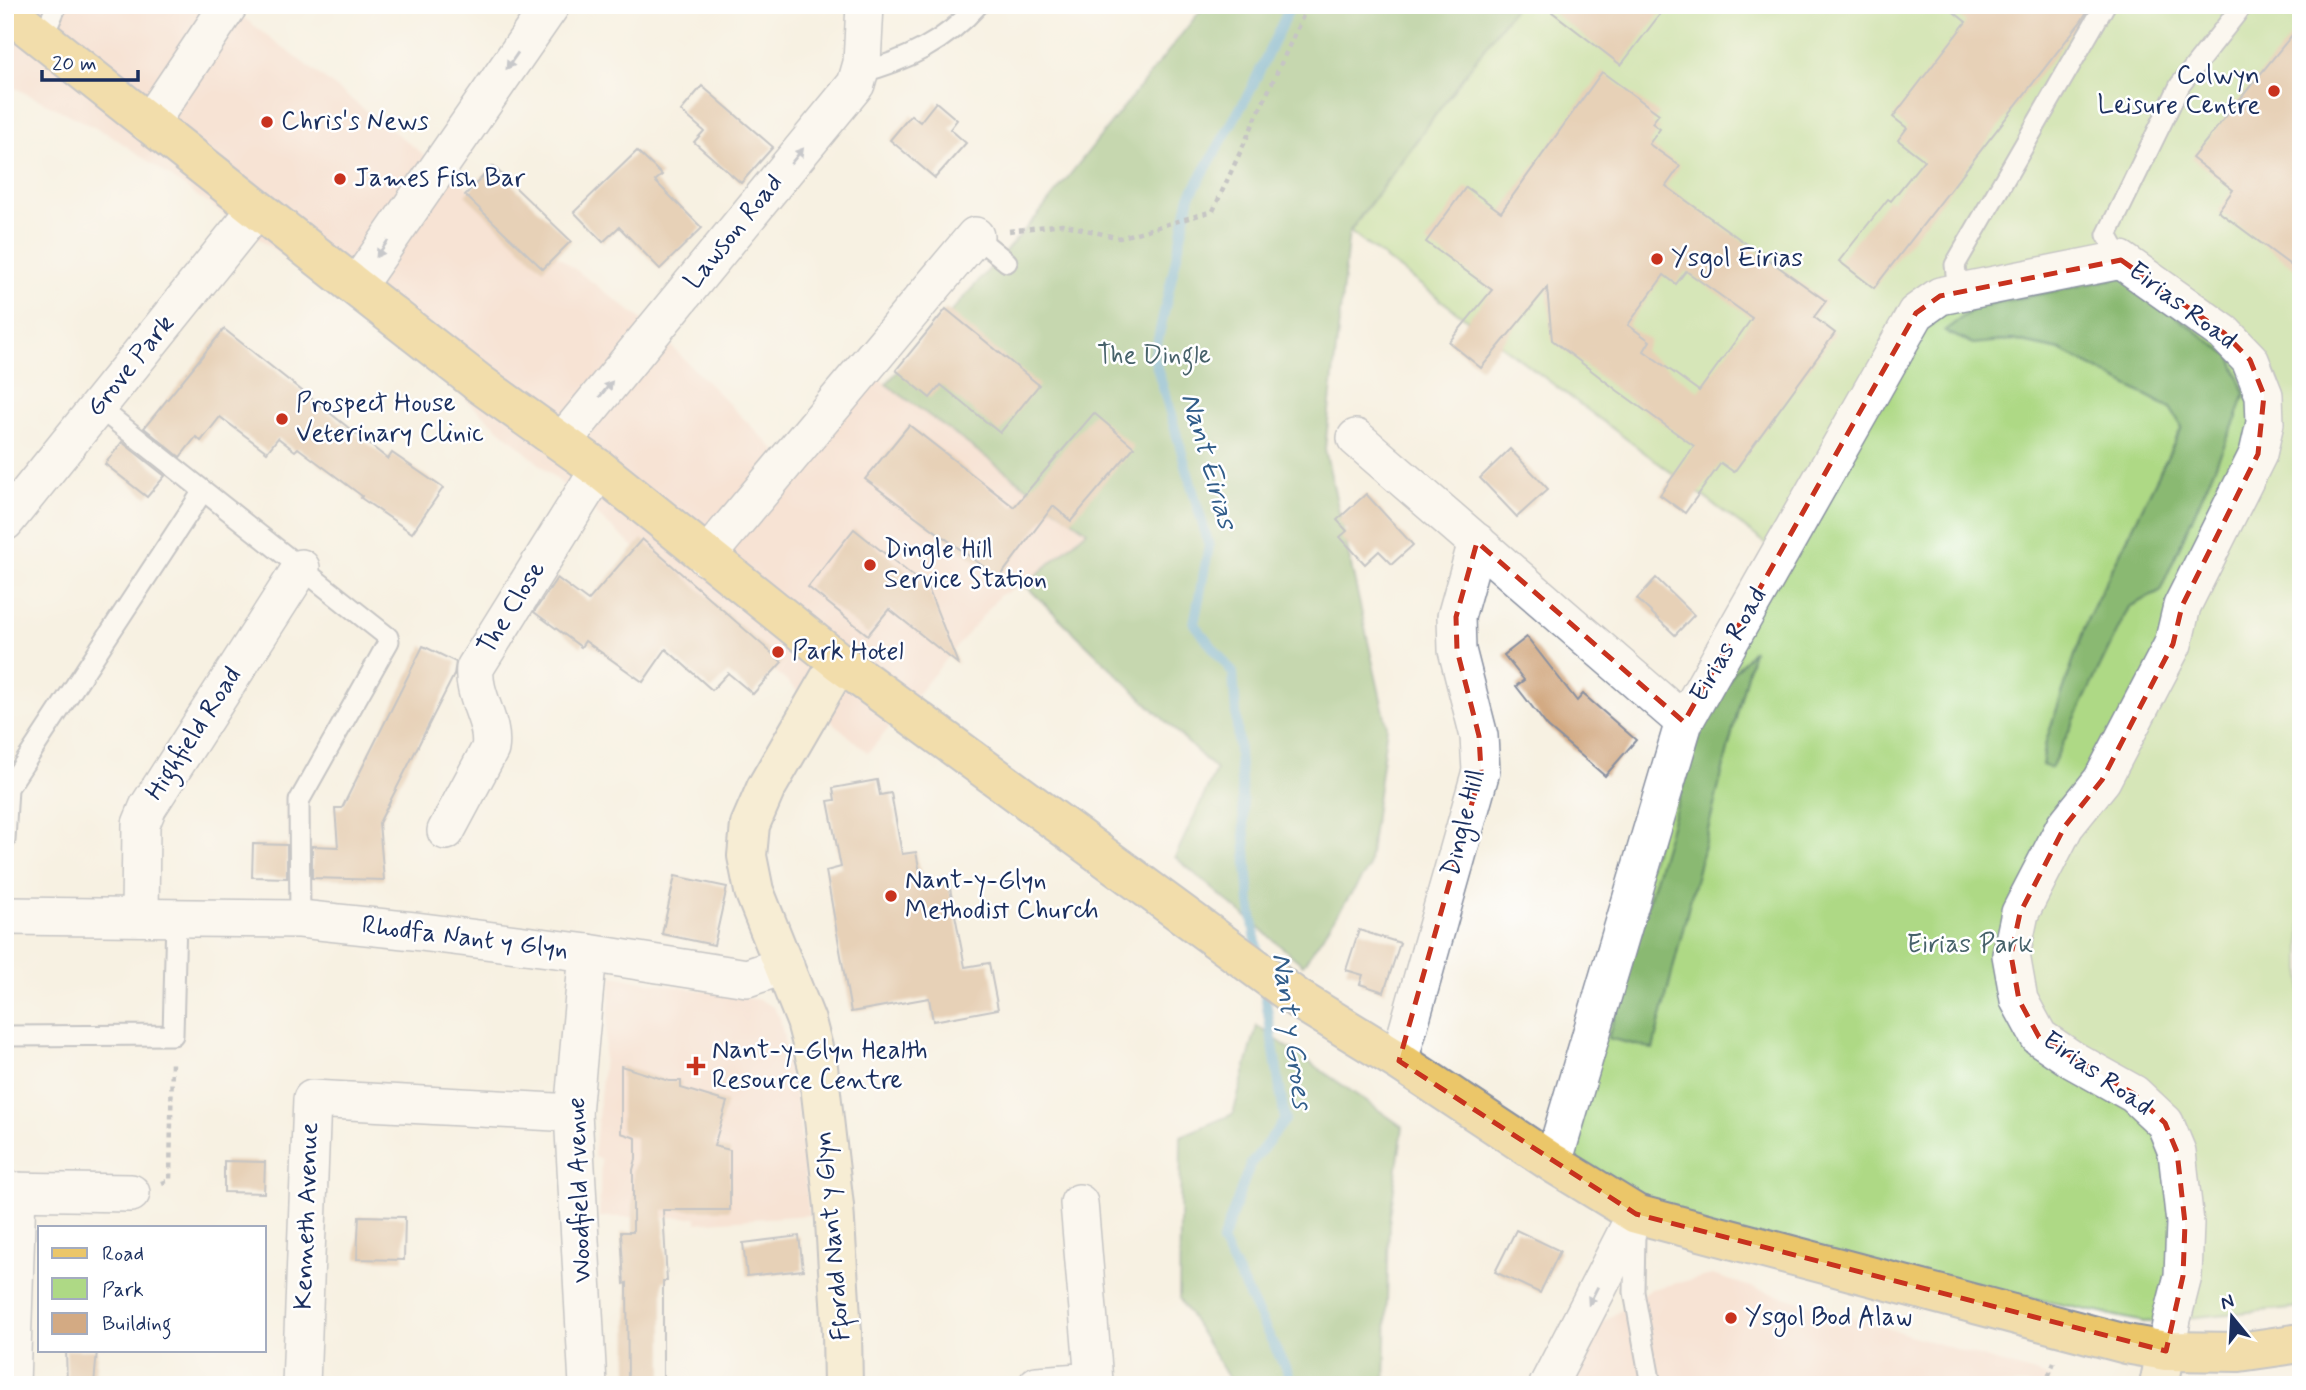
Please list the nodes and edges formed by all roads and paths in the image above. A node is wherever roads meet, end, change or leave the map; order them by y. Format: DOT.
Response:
graph roads {
  1 [pos="57,5"];
  2 [pos="229,5"];
  3 [pos="551,5"];
  4 [pos="865,5"];
  5 [pos="978,5"];
  6 [pos="1308,5"];
  7 [pos="2105,5"];
  8 [pos="2243,5"];
  9 [pos="5,9"];
  10 [pos="42,39"];
  11 [pos="859,73"];
  12 [pos="149,124"];
  13 [pos="256,210"];
  14 [pos="975,236"];
  15 [pos="2121,260"];
  16 [pos="1007,262"];
  17 [pos="355,287"];
  18 [pos="1958,292"];
  19 [pos="98,407"];
  20 [pos="1356,438"];
  21 [pos="562,442"];
  22 [pos="599,469"];
  23 [pos="203,491"];
  24 [pos="5,522"];
  25 [pos="1476,542"];
  26 [pos="706,557"];
  27 [pos="301,568"];
  28 [pos="839,662"];
  29 [pos="1684,722"];
  30 [pos="446,831"];
  31 [pos="5,840"];
  32 [pos="5,916"];
  33 [pos="140,917"];
  34 [pos="176,917"];
  35 [pos="300,919"];
  36 [pos="588,953"];
  37 [pos="785,965"];
  38 [pos="173,1035"];
  39 [pos="5,1036"];
  40 [pos="1399,1061"];
  41 [pos="573,1113"];
  42 [pos="1553,1163"];
  43 [pos="11,1191"];
  44 [pos="131,1194"];
  45 [pos="1079,1203"];
  46 [pos="1636,1214"];
  47 [pos="9,1325"];
  48 [pos="2301,1343"];
  49 [pos="2163,1368"];
  50 [pos="1095,1383"];
  51 [pos="11,1385"];
  52 [pos="301,1385"];
  53 [pos="588,1385"];
  54 [pos="842,1385"];
  55 [pos="1037,1385"];
  56 [pos="1548,1385"];
  57 [pos="1651,1385"];
  1 -- 10 [label="lane"];
  2 -- 12 [label="street"];
  3 -- 17 [label="street, one-way"];
  4 -- 11 [label="street, Lawson Road"];
  5 -- 11 [label="lane"];
  6 -- 14 [label="path"];
  7 -- 18 [label="lane"];
  8 -- 15 [label="lane"];
  9 -- 10 [label="main road"];
  10 -- 12 [label="main road"];
  21 -- 11 [label="street, Lawson Road, one-way"];
  12 -- 13 [label="main road"];
  13 -- 17 [label="main road"];
  13 -- 19 [label="street, Grove Park"];
  14 -- 16 [label="lane"];
  14 -- 26 [label="street"];
  15 -- 18 [label="street, Eirias Road"];
  15 -- 49 [label="street, Eirias Road"];
  17 -- 21 [label="main road"];
  18 -- 29 [label="street, Eirias Road"];
  19 -- 23 [label="lane"];
  19 -- 24 [label="street, Grove Park"];
  20 -- 25 [label="street"];
  21 -- 22 [label="main road"];
  22 -- 26 [label="main road"];
  22 -- 30 [label="street, The Close"];
  23 -- 27 [label="lane"];
  23 -- 31 [label="lane"];
  25 -- 29 [label="street"];
  25 -- 40 [label="street, Dingle Hill"];
  26 -- 28 [label="main road"];
  27 -- 33 [label="street, Highfield Road"];
  27 -- 35 [label="lane"];
  28 -- 37 [label="street, Ffordd Nant y Glyn"];
  28 -- 40 [label="main road"];
  29 -- 42 [label="street, Eirias Road"];
  32 -- 33 [label="street, Rhodfa Nant y Glyn"];
  33 -- 34 [label="street, Rhodfa Nant y Glyn"];
  34 -- 35 [label="street, Rhodfa Nant y Glyn"];
  34 -- 38 [label="lane"];
  35 -- 36 [label="street, Rhodfa Nant y Glyn"];
  36 -- 37 [label="street, Rhodfa Nant y Glyn"];
  36 -- 41 [label="street, Woodfield Avenue"];
  37 -- 54 [label="street, Ffordd Nant y Glyn"];
  38 -- 39 [label="lane"];
  38 -- 44 [label="path"];
  40 -- 42 [label="main road"];
  41 -- 52 [label="street, Kenneth Avenue"];
  41 -- 53 [label="street, Woodfield Avenue"];
  42 -- 46 [label="main road"];
  43 -- 44 [label="street"];
  43 -- 47 [label="street"];
  45 -- 50 [label="street"];
  46 -- 49 [label="main road"];
  46 -- 56 [label="street, one-way"];
  46 -- 57 [label="lane"];
  47 -- 51 [label="street"];
  48 -- 49 [label="main road"];
  50 -- 55 [label="street"];
}
